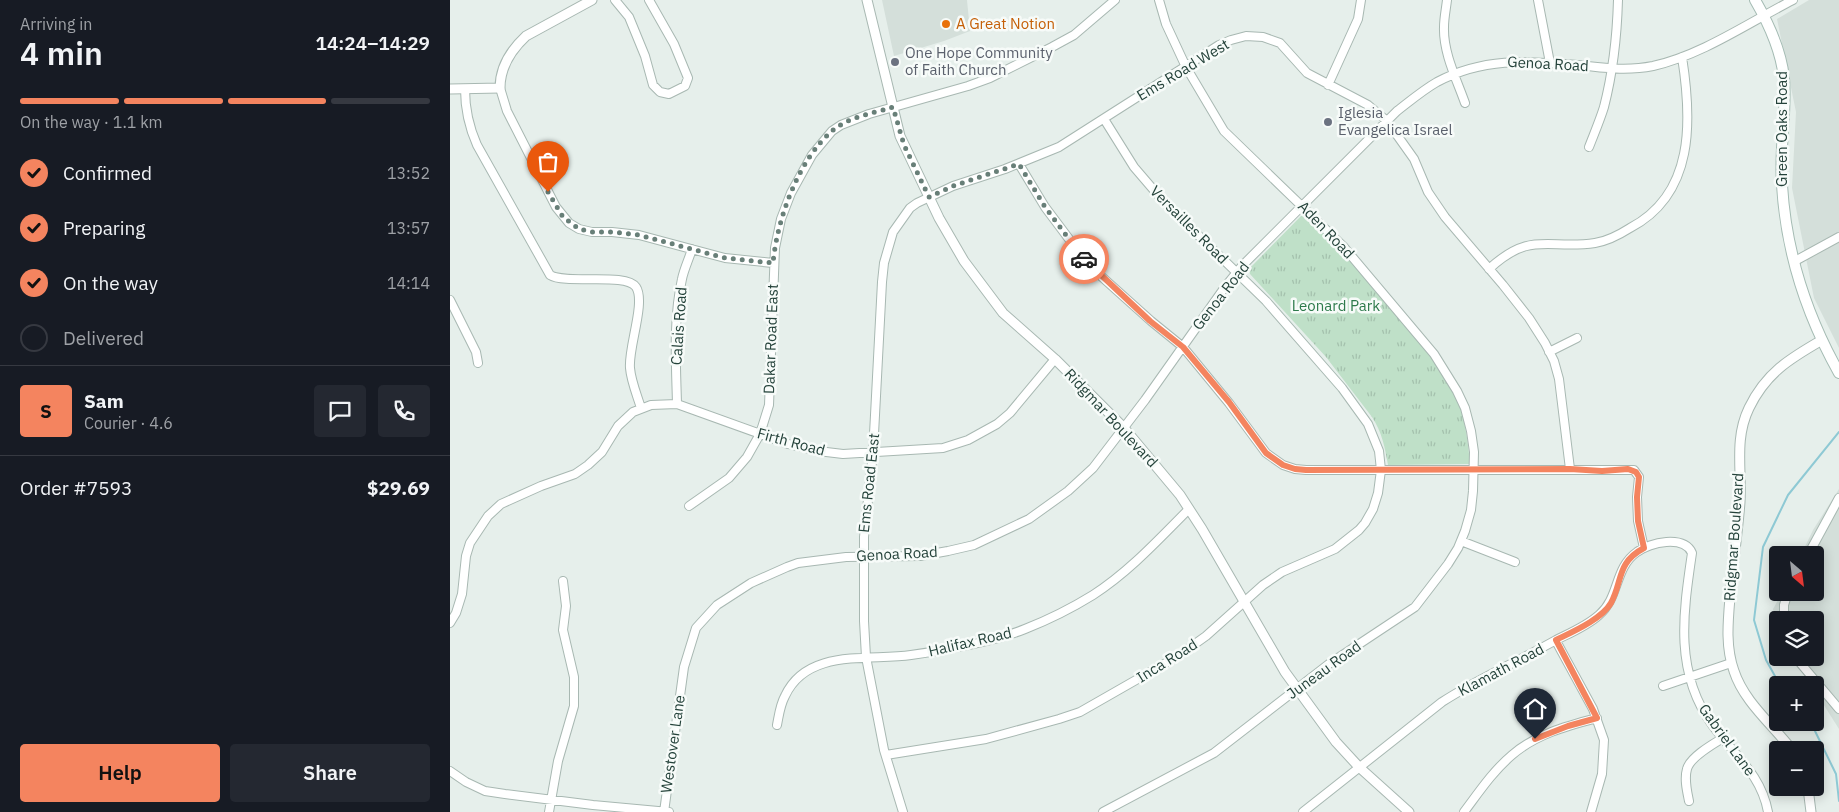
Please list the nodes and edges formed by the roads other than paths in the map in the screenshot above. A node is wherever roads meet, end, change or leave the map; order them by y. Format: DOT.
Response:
graph roads {
  1 [pos="592,0"];
  2 [pos="615,0"];
  3 [pos="649,0"];
  4 [pos="867,0"];
  5 [pos="1115,0"];
  6 [pos="1159,0"];
  7 [pos="1361,0"];
  8 [pos="1447,0"];
  9 [pos="1538,0"];
  10 [pos="1618,0"];
  11 [pos="1755,0"];
  12 [pos="1793,0"];
  13 [pos="1764,15"];
  14 [pos="1682,57"];
  15 [pos="1550,63"];
  16 [pos="1186,67"];
  17 [pos="1612,69"];
  18 [pos="1455,74"];
  19 [pos="1328,85"];
  20 [pos="500,88"];
  21 [pos="450,89"];
  22 [pos="465,89"];
  23 [pos="1465,103"];
  24 [pos="893,107"];
  25 [pos="1104,119"];
  26 [pos="1387,121"];
  27 [pos="1589,147"];
  28 [pos="1019,164"];
  29 [pos="929,197"];
  30 [pos="1303,206"];
  31 [pos="1839,238"];
  32 [pos="692,249"];
  33 [pos="1795,260"];
  34 [pos="773,263"];
  35 [pos="1489,269"];
  36 [pos="1237,273"];
  37 [pos="451,304"];
  38 [pos="1577,338"];
  39 [pos="1822,340"];
  40 [pos="1183,347"];
  41 [pos="1549,352"];
  42 [pos="1055,358"];
  43 [pos="478,363"];
  44 [pos="1839,373"];
  45 [pos="677,404"];
  46 [pos="642,408"];
  47 [pos="1124,428"];
  48 [pos="760,434"];
  49 [pos="873,453"];
  50 [pos="1570,469"];
  51 [pos="1381,470"];
  52 [pos="1474,470"];
  53 [pos="1839,498"];
  54 [pos="689,506"];
  55 [pos="1189,510"];
  56 [pos="1461,541"];
  57 [pos="1813,546"];
  58 [pos="1644,548"];
  59 [pos="864,556"];
  60 [pos="1515,562"];
  61 [pos="563,581"];
  62 [pos="1244,603"];
  63 [pos="450,623"];
  64 [pos="1556,640"];
  65 [pos="866,657"];
  66 [pos="1731,663"];
  67 [pos="1803,666"];
  68 [pos="682,677"];
  69 [pos="1690,677"];
  70 [pos="1663,686"];
  71 [pos="1297,689"];
  72 [pos="1839,709"];
  73 [pos="1597,718"];
  74 [pos="777,725"];
  75 [pos="1723,738"];
  76 [pos="1785,741"];
  77 [pos="886,755"];
  78 [pos="1359,768"];
  79 [pos="450,771"];
  80 [pos="1809,796"];
  81 [pos="551,800"];
  82 [pos="1689,800"];
  83 [pos="549,812"];
  84 [pos="664,812"];
  85 [pos="670,812"];
  86 [pos="903,812"];
  87 [pos="1103,812"];
  88 [pos="1303,812"];
  89 [pos="1409,812"];
  90 [pos="1464,812"];
  91 [pos="1591,812"];
  92 [pos="1768,812"];
  93 [pos="1811,812"];
  1 -- 20 [label="street"];
  2 -- 3 [label="street"];
  4 -- 24 [label="street, Ridgmar Boulevard"];
  5 -- 24 [label="street, Dakar Road East"];
  6 -- 16 [label="street, Aden Road"];
  7 -- 19 [label="street"];
  8 -- 18 [label="street"];
  9 -- 15 [label="street"];
  10 -- 17 [label="street"];
  11 -- 13 [label="main road, Green Oaks Road"];
  12 -- 13 [label="street, Genoa Road"];
  13 -- 14 [label="street, Genoa Road"];
  13 -- 33 [label="main road, Green Oaks Road"];
  14 -- 17 [label="street, Genoa Road"];
  14 -- 35 [label="street"];
  15 -- 17 [label="street, Genoa Road"];
  15 -- 18 [label="street, Genoa Road"];
  16 -- 19 [label="street, Ems Road West"];
  16 -- 25 [label="street, Ems Road West"];
  16 -- 30 [label="street, Aden Road"];
  17 -- 27 [label="street"];
  18 -- 23 [label="street"];
  18 -- 26 [label="street, Genoa Road"];
  19 -- 26 [label="street, Ems Road West"];
  20 -- 22 [label="street"];
  20 -- 32 [label="street"];
  21 -- 22 [label="street"];
  22 -- 46 [label="street"];
  24 -- 29 [label="street, Ridgmar Boulevard"];
  24 -- 34 [label="street, Dakar Road East"];
  25 -- 28 [label="street, Ems Road West"];
  25 -- 36 [label="street, Versailles Road"];
  26 -- 30 [label="street, Genoa Road"];
  26 -- 35 [label="street, Ems Road West"];
  28 -- 29 [label="street, Ems Road West"];
  28 -- 40 [label="street"];
  29 -- 42 [label="street, Ridgmar Boulevard"];
  29 -- 49 [label="street, Ems Road East"];
  30 -- 36 [label="street, Genoa Road"];
  30 -- 52 [label="street, Aden Road"];
  31 -- 33 [label="street"];
  32 -- 34 [label="street"];
  32 -- 45 [label="street, Calais Road"];
  33 -- 39 [label="main road, Green Oaks Road"];
  34 -- 48 [label="street, Dakar Road East"];
  35 -- 41 [label="street, Ems Road West"];
  36 -- 40 [label="street, Genoa Road"];
  36 -- 51 [label="street, Versailles Road"];
  37 -- 43 [label="street"];
  38 -- 41 [label="street"];
  39 -- 44 [label="main road, Green Oaks Road"];
  39 -- 66 [label="street, Ridgmar Boulevard"];
  40 -- 47 [label="street, Genoa Road"];
  40 -- 51 [label="street"];
  41 -- 50 [label="street, Ems Road West"];
  42 -- 47 [label="street, Ridgmar Boulevard"];
  42 -- 49 [label="street, Firth Road"];
  45 -- 46 [label="street"];
  45 -- 48 [label="street, Firth Road"];
  46 -- 63 [label="street"];
  47 -- 55 [label="street, Ridgmar Boulevard"];
  47 -- 59 [label="street, Genoa Road"];
  48 -- 49 [label="street, Firth Road"];
  48 -- 54 [label="street, Dakar Road East"];
  49 -- 59 [label="street, Ems Road East"];
  50 -- 52 [label="street"];
  50 -- 58 [label="street"];
  51 -- 52 [label="street"];
  51 -- 62 [label="street, Inca Road"];
  52 -- 56 [label="street, Juneau Road"];
  53 -- 57 [label="street"];
  55 -- 62 [label="street, Ridgmar Boulevard"];
  55 -- 65 [label="street, Halifax Road"];
  56 -- 60 [label="street"];
  56 -- 71 [label="street, Juneau Road"];
  58 -- 64 [label="street, Klamath Road"];
  58 -- 69 [label="street, Gabriel Lane"];
  59 -- 65 [label="street, Ems Road East"];
  59 -- 68 [label="street, Genoa Road"];
  61 -- 81 [label="street"];
  62 -- 71 [label="street, Ridgmar Boulevard"];
  62 -- 77 [label="street, Inca Road"];
  64 -- 73 [label="street"];
  64 -- 78 [label="street, Klamath Road"];
  65 -- 74 [label="street, Halifax Road"];
  65 -- 77 [label="street, Ems Road East"];
  66 -- 69 [label="street"];
  66 -- 76 [label="street, Ridgmar Boulevard"];
  67 -- 72 [label="street"];
  68 -- 84 [label="street, Westover Lane"];
  69 -- 70 [label="street"];
  69 -- 75 [label="street, Gabriel Lane"];
  71 -- 78 [label="street, Ridgmar Boulevard"];
  71 -- 87 [label="street, Juneau Road"];
  73 -- 90 [label="street"];
  73 -- 91 [label="street"];
  75 -- 82 [label="street"];
  75 -- 92 [label="street, Gabriel Lane"];
  77 -- 86 [label="street, Ems Road East"];
  78 -- 88 [label="street, Klamath Road"];
  78 -- 89 [label="street, Ridgmar Boulevard"];
  79 -- 81 [label="street"];
  80 -- 93 [label="street"];
  81 -- 83 [label="street"];
  81 -- 84 [label="street"];
  84 -- 85 [label="street"];
}
